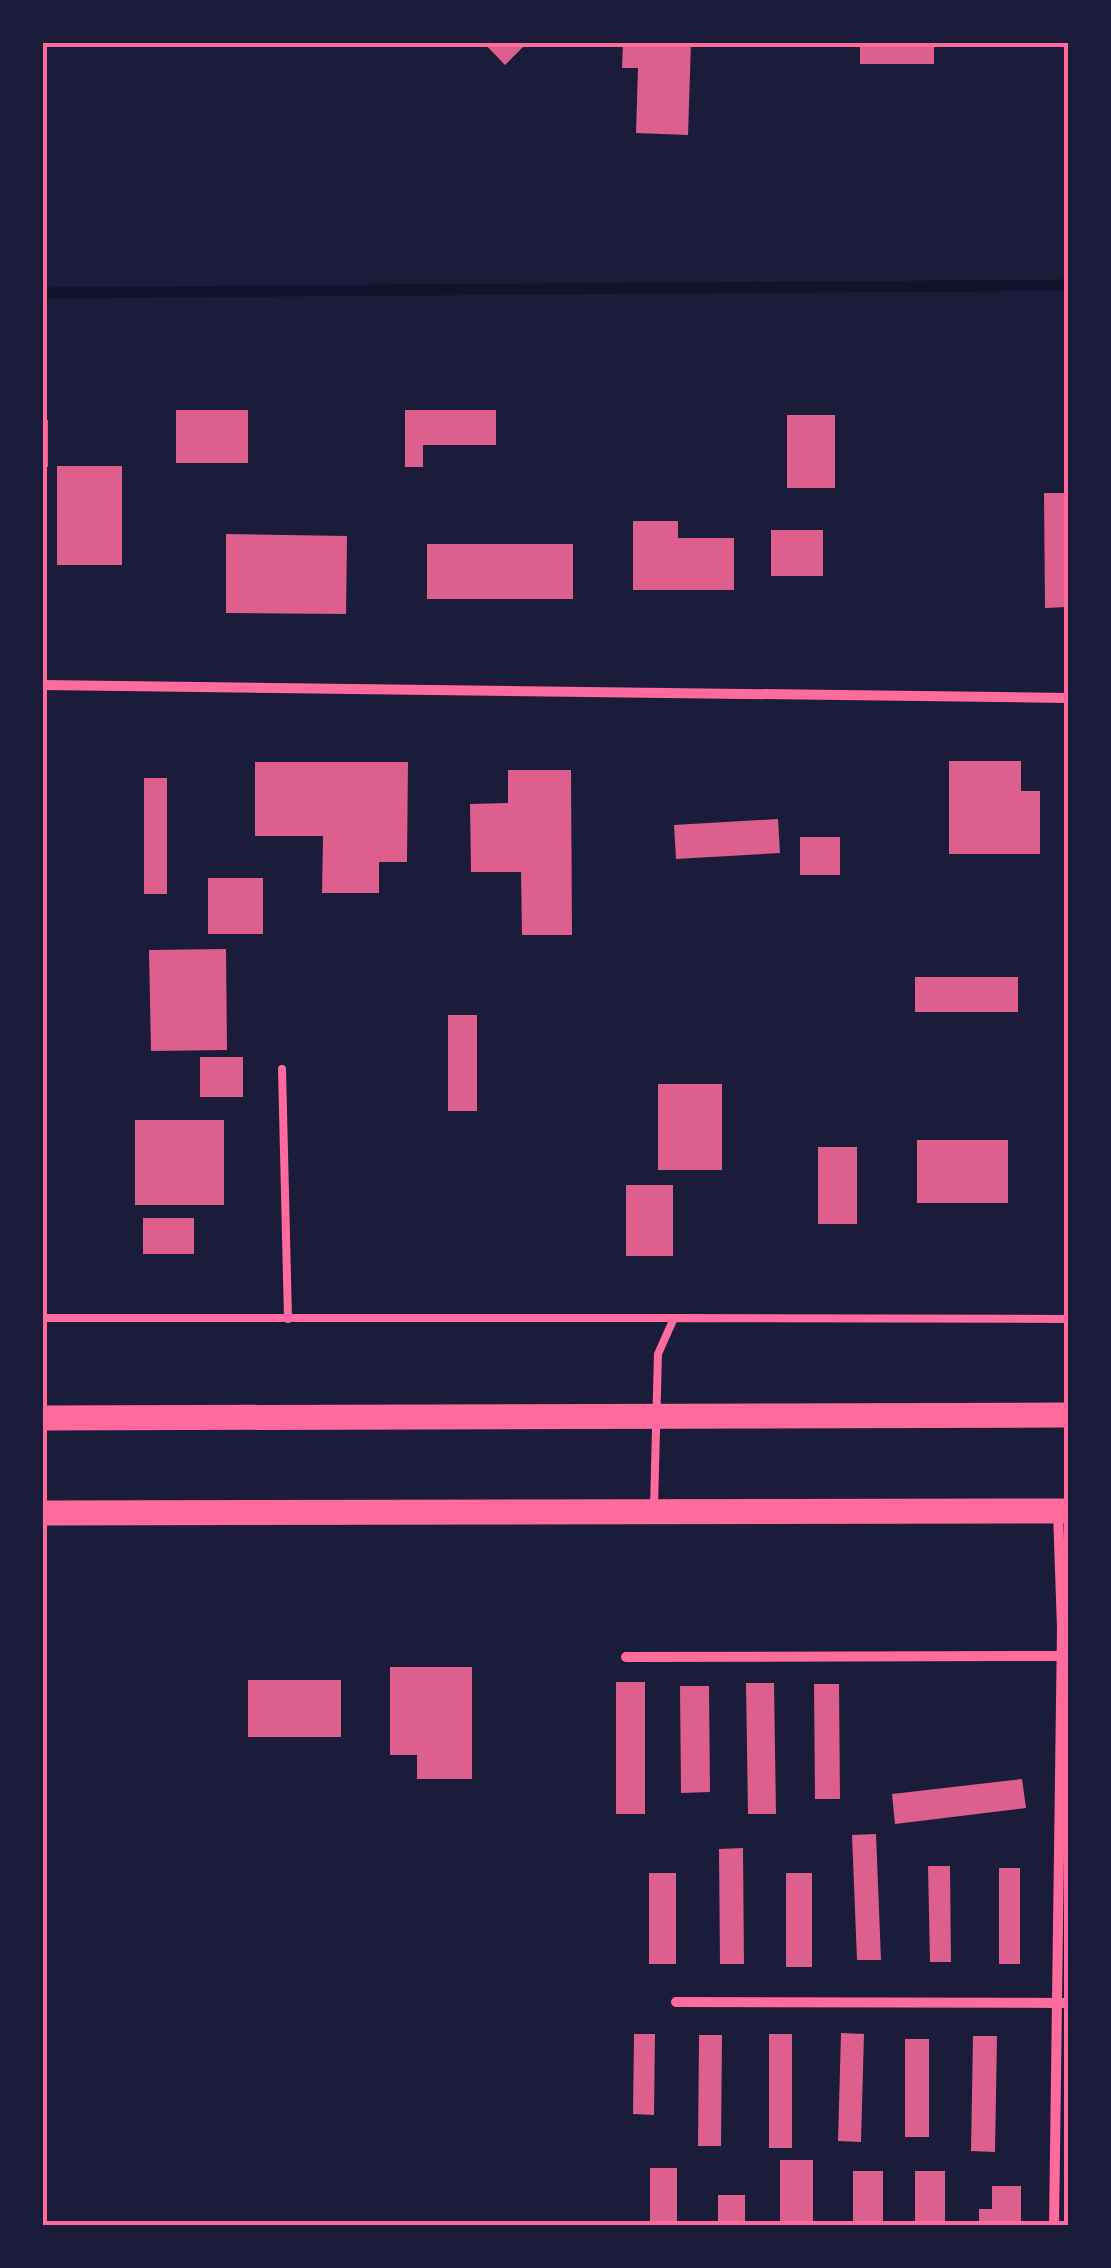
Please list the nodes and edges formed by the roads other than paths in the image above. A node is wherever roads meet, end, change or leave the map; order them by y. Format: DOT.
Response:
graph roads {
  1 [pos="42,685"];
  2 [pos="1068,698"];
  3 [pos="282,1069"];
  4 [pos="42,1318"];
  5 [pos="674,1318"];
  6 [pos="1068,1319"];
  7 [pos="288,1320"];
  8 [pos="1068,1415"];
  9 [pos="654,1416"];
  10 [pos="42,1418"];
  11 [pos="1064,1511"];
  12 [pos="654,1512"];
  13 [pos="42,1513"];
  14 [pos="1064,1590"];
  15 [pos="1061,1656"];
  16 [pos="626,1657"];
  17 [pos="1064,1802"];
  18 [pos="676,2002"];
  19 [pos="1063,2003"];
  20 [pos="1054,2226"];
  1 -- 2 [label="street"];
  3 -- 7 [label="lane"];
  4 -- 7 [label="lane"];
  5 -- 6 [label="lane"];
  5 -- 7 [label="lane"];
  5 -- 9 [label="lane"];
  8 -- 9 [label="main road"];
  9 -- 10 [label="main road"];
  9 -- 12 [label="lane"];
  11 -- 12 [label="main road"];
  11 -- 14 [label="street"];
  12 -- 13 [label="main road"];
  14 -- 15 [label="street"];
  15 -- 16 [label="street"];
  15 -- 17 [label="street"];
  17 -- 19 [label="street"];
  18 -- 19 [label="street"];
  19 -- 20 [label="street"];
}
